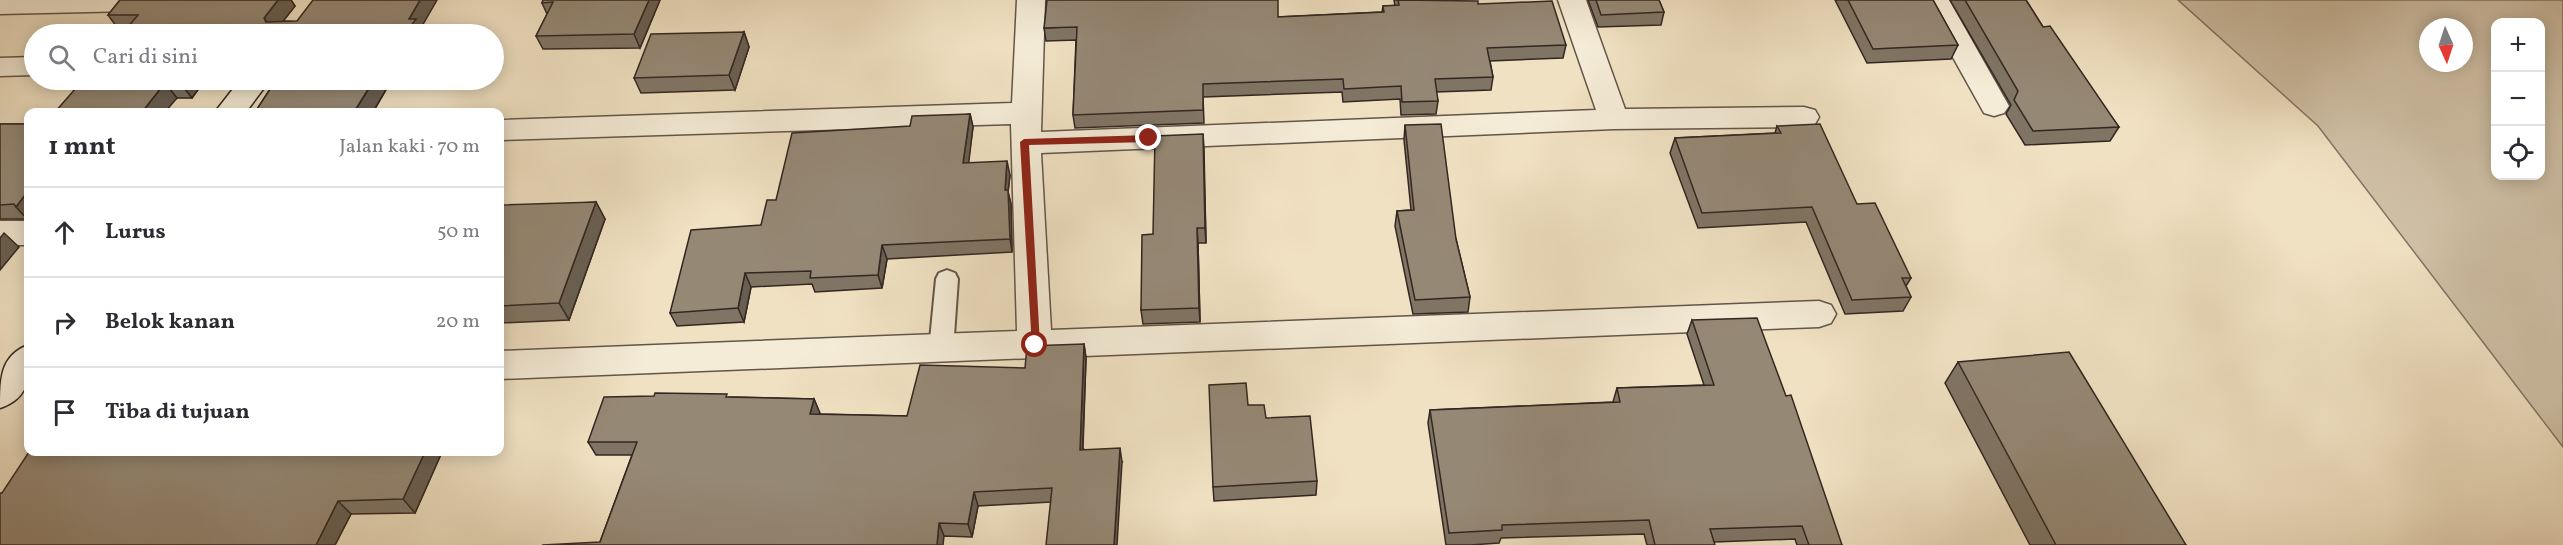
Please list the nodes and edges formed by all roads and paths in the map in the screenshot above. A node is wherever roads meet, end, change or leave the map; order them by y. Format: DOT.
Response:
graph roads {
  1 [pos="223,0"];
  2 [pos="1030,0"];
  3 [pos="1572,0"];
  4 [pos="1935,0"];
  5 [pos="0,5"];
  6 [pos="24,66"];
  7 [pos="0,67"];
  8 [pos="247,90"];
  9 [pos="1994,106"];
  10 [pos="233,108"];
  11 [pos="1804,117"];
  12 [pos="1614,119"];
  13 [pos="1025,128"];
  14 [pos="504,130"];
  15 [pos="0,233"];
  16 [pos="24,233"];
  17 [pos="947,279"];
  18 [pos="1819,314"];
  19 [pos="1035,345"];
  20 [pos="941,350"];
  21 [pos="504,365"];
  1 -- 5 [label="street"];
  2 -- 13 [label="street"];
  3 -- 12 [label="street"];
  4 -- 9 [label="street"];
  6 -- 7 [label="street"];
  8 -- 10 [label="street"];
  11 -- 12 [label="street"];
  12 -- 13 [label="street"];
  13 -- 14 [label="street"];
  13 -- 19 [label="street"];
  15 -- 16 [label="street"];
  17 -- 20 [label="lane"];
  18 -- 19 [label="street"];
  19 -- 20 [label="street"];
  20 -- 21 [label="street"];
}
